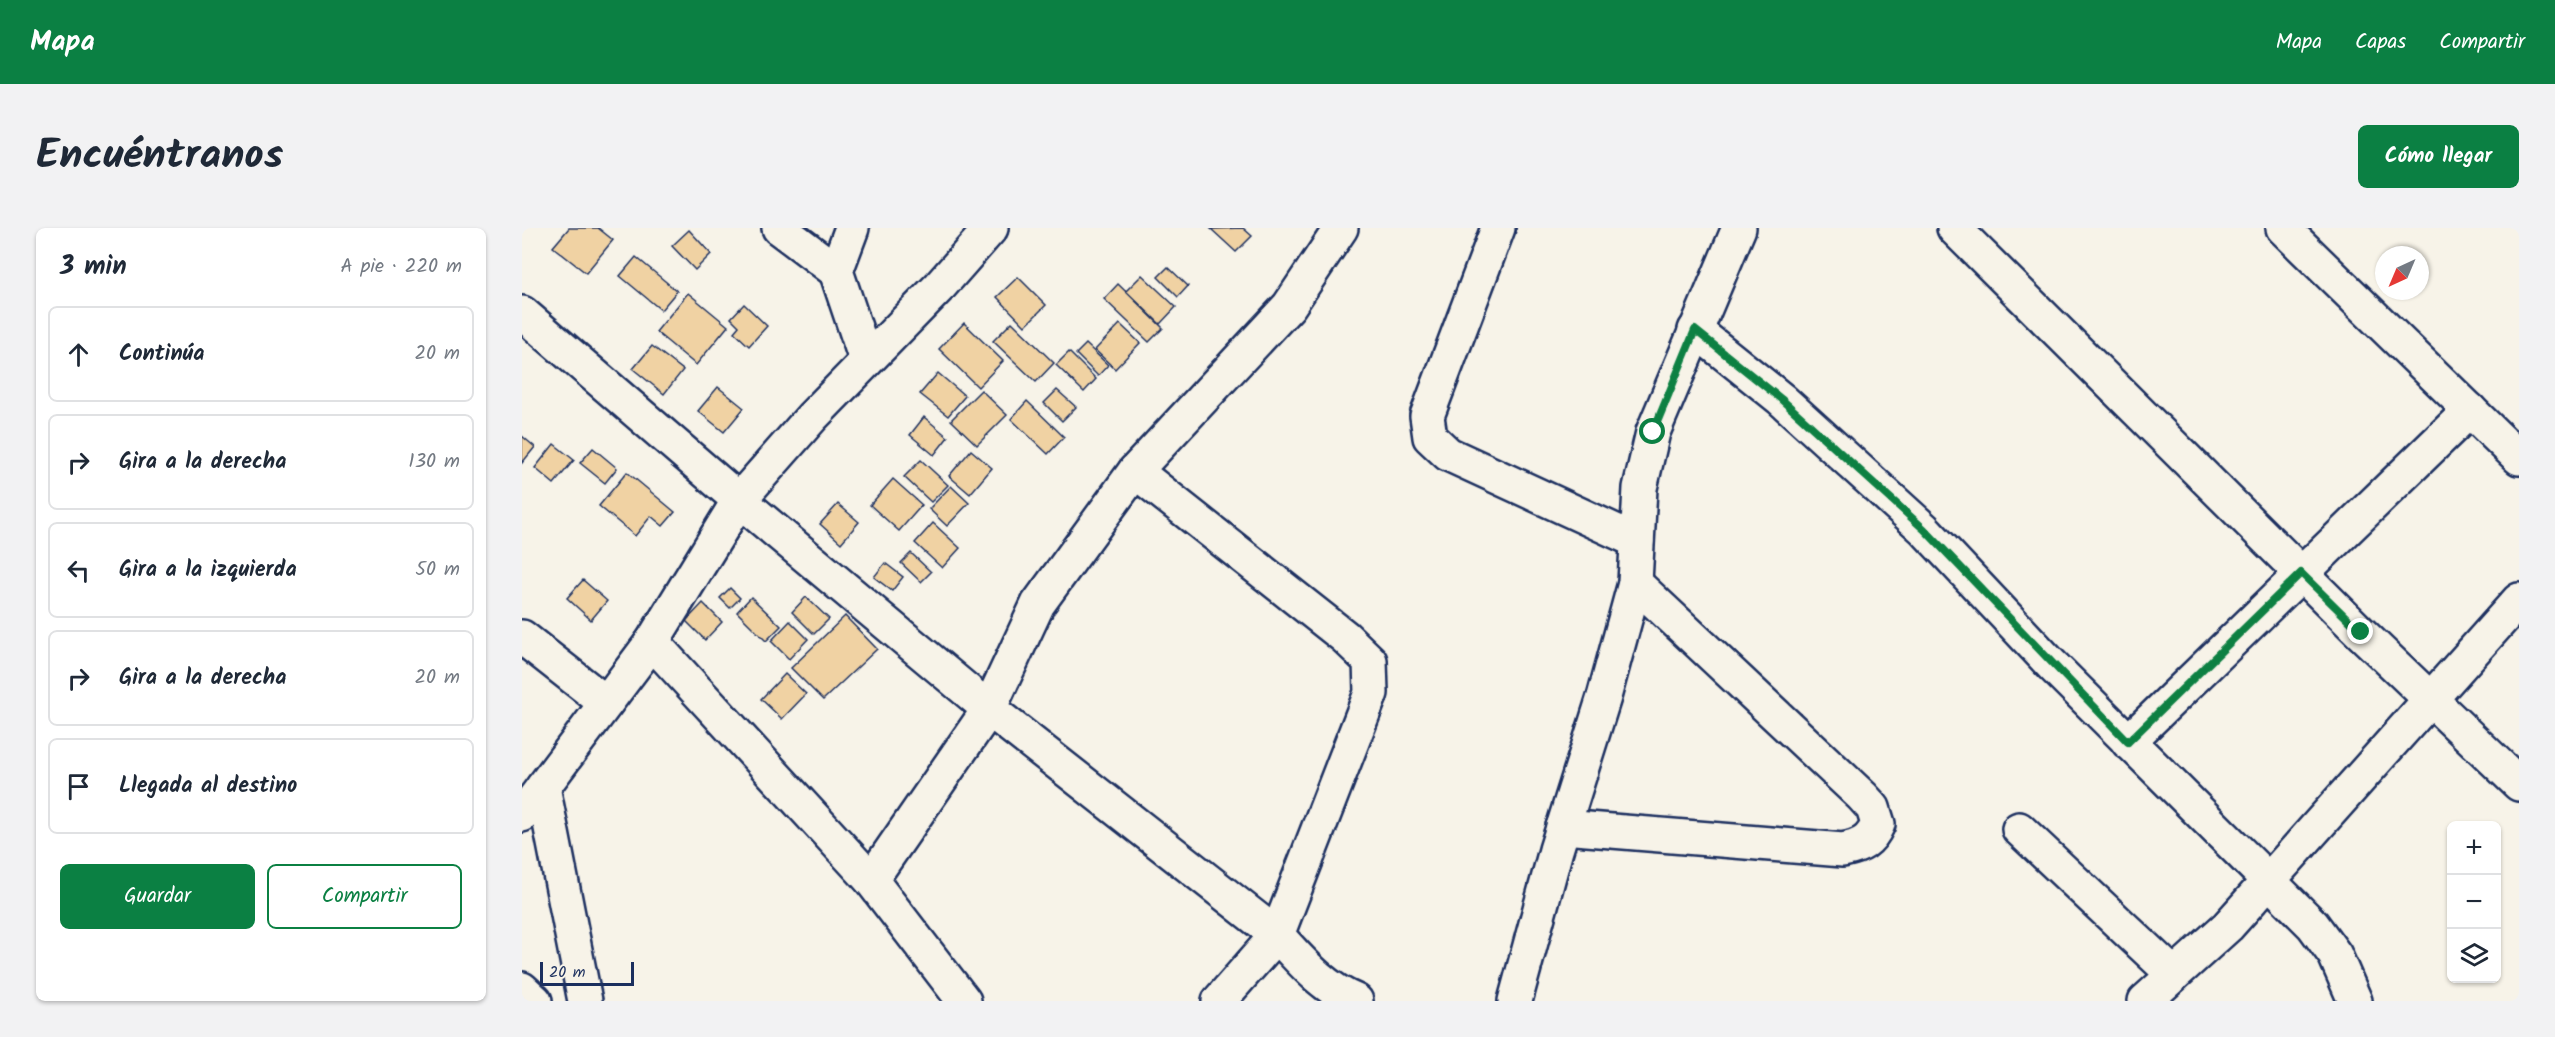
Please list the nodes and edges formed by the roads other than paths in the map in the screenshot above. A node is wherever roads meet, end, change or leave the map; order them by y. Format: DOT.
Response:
graph roads {
  1 [pos="779,228"];
  2 [pos="852,228"];
  3 [pos="992,228"];
  4 [pos="1341,228"];
  5 [pos="1498,228"];
  6 [pos="1739,228"];
  7 [pos="1954,228"];
  8 [pos="2283,228"];
  9 [pos="836,271"];
  10 [pos="522,314"];
  11 [pos="1695,330"];
  12 [pos="866,360"];
  13 [pos="2470,410"];
  14 [pos="2519,458"];
  15 [pos="1135,471"];
  16 [pos="739,500"];
  17 [pos="1637,541"];
  18 [pos="2301,573"];
  19 [pos="1635,583"];
  20 [pos="2519,600"];
  21 [pos="522,637"];
  22 [pos="652,642"];
  23 [pos="2432,699"];
  24 [pos="606,703"];
  25 [pos="989,709"];
  26 [pos="2128,742"];
  27 [pos="2519,784"];
  28 [pos="543,788"];
  29 [pos="522,815"];
  30 [pos="1563,827"];
  31 [pos="2019,829"];
  32 [pos="872,880"];
  33 [pos="2268,881"];
  34 [pos="1276,935"];
  35 [pos="2173,974"];
  36 [pos="522,989"];
  37 [pos="535,1001"];
  38 [pos="585,1001"];
  39 [pos="964,1001"];
  40 [pos="1220,1001"];
  41 [pos="1356,1001"];
  42 [pos="1515,1001"];
  43 [pos="2145,1001"];
  44 [pos="2355,1001"];
  1 -- 9 [label="street"];
  2 -- 9 [label="street"];
  3 -- 12 [label="street"];
  4 -- 15 [label="street"];
  5 -- 17 [label="street"];
  6 -- 11 [label="street"];
  7 -- 18 [label="street"];
  8 -- 13 [label="street"];
  9 -- 12 [label="street"];
  10 -- 16 [label="street"];
  11 -- 17 [label="street"];
  11 -- 26 [label="street"];
  12 -- 16 [label="street"];
  13 -- 14 [label="street"];
  13 -- 18 [label="street"];
  15 -- 25 [label="street"];
  15 -- 34 [label="street"];
  16 -- 22 [label="street"];
  16 -- 25 [label="street"];
  17 -- 19 [label="street"];
  18 -- 23 [label="street"];
  18 -- 26 [label="street"];
  19 -- 30 [label="street"];
  19 -- 30 [label="street"];
  20 -- 23 [label="street"];
  21 -- 24 [label="street"];
  22 -- 24 [label="street"];
  22 -- 32 [label="street"];
  23 -- 27 [label="street"];
  23 -- 33 [label="street"];
  24 -- 28 [label="street"];
  25 -- 32 [label="street"];
  25 -- 34 [label="street"];
  26 -- 33 [label="street"];
  28 -- 29 [label="street"];
  28 -- 38 [label="street"];
  30 -- 42 [label="street"];
  31 -- 35 [label="street"];
  32 -- 39 [label="street"];
  33 -- 35 [label="street"];
  33 -- 44 [label="street"];
  34 -- 40 [label="street"];
  34 -- 41 [label="street"];
  35 -- 43 [label="street"];
  36 -- 37 [label="street"];
}
